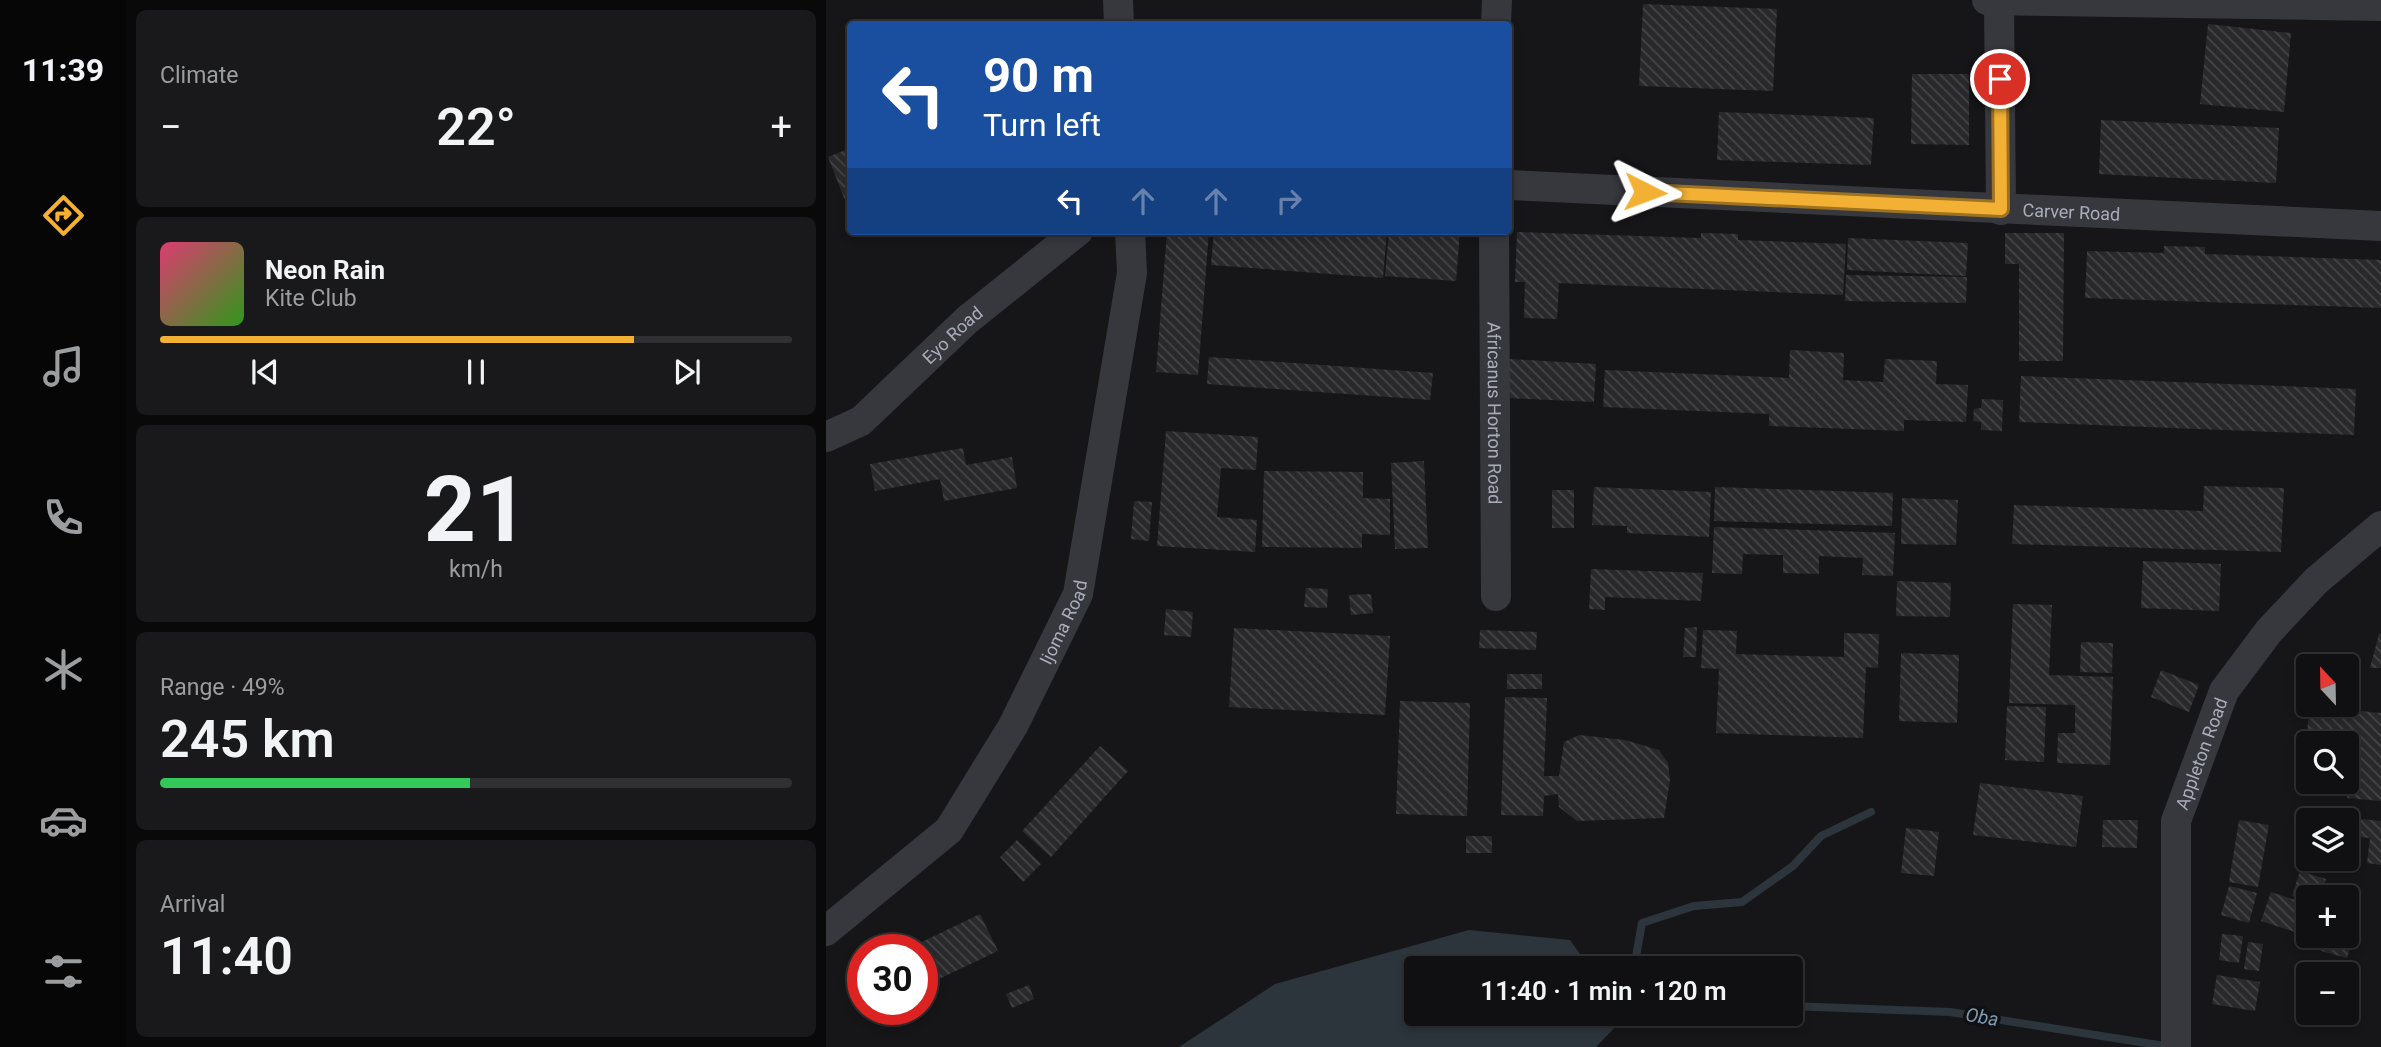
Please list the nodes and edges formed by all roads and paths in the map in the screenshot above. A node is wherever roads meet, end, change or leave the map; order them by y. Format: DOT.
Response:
graph roads {
  1 [pos="1118,0"];
  2 [pos="1497,0"];
  3 [pos="1987,0"];
  4 [pos="2026,0"];
  5 [pos="1999,1"];
  6 [pos="2381,6"];
  7 [pos="1119,21"];
  8 [pos="1496,21"];
  9 [pos="1512,185"];
  10 [pos="2001,209"];
  11 [pos="2381,226"];
  12 [pos="1073,235"];
  13 [pos="1130,235"];
  14 [pos="1494,235"];
  15 [pos="826,437"];
  16 [pos="2381,526"];
  17 [pos="1496,596"];
  18 [pos="826,931"];
  19 [pos="2176,1035"];
  1 -- 7 [label="street"];
  2 -- 8 [label="street"];
  3 -- 5 [label="street"];
  4 -- 5 [label="street"];
  4 -- 6 [label="street"];
  5 -- 10 [label="street"];
  9 -- 10 [label="street, Carver Road"];
  10 -- 11 [label="street, Carver Road"];
  12 -- 15 [label="street, Eyo Road"];
  13 -- 18 [label="street, Ijoma Road"];
  14 -- 17 [label="street, Africanus Horton Road"];
  16 -- 19 [label="street, Appleton Road"];
}
